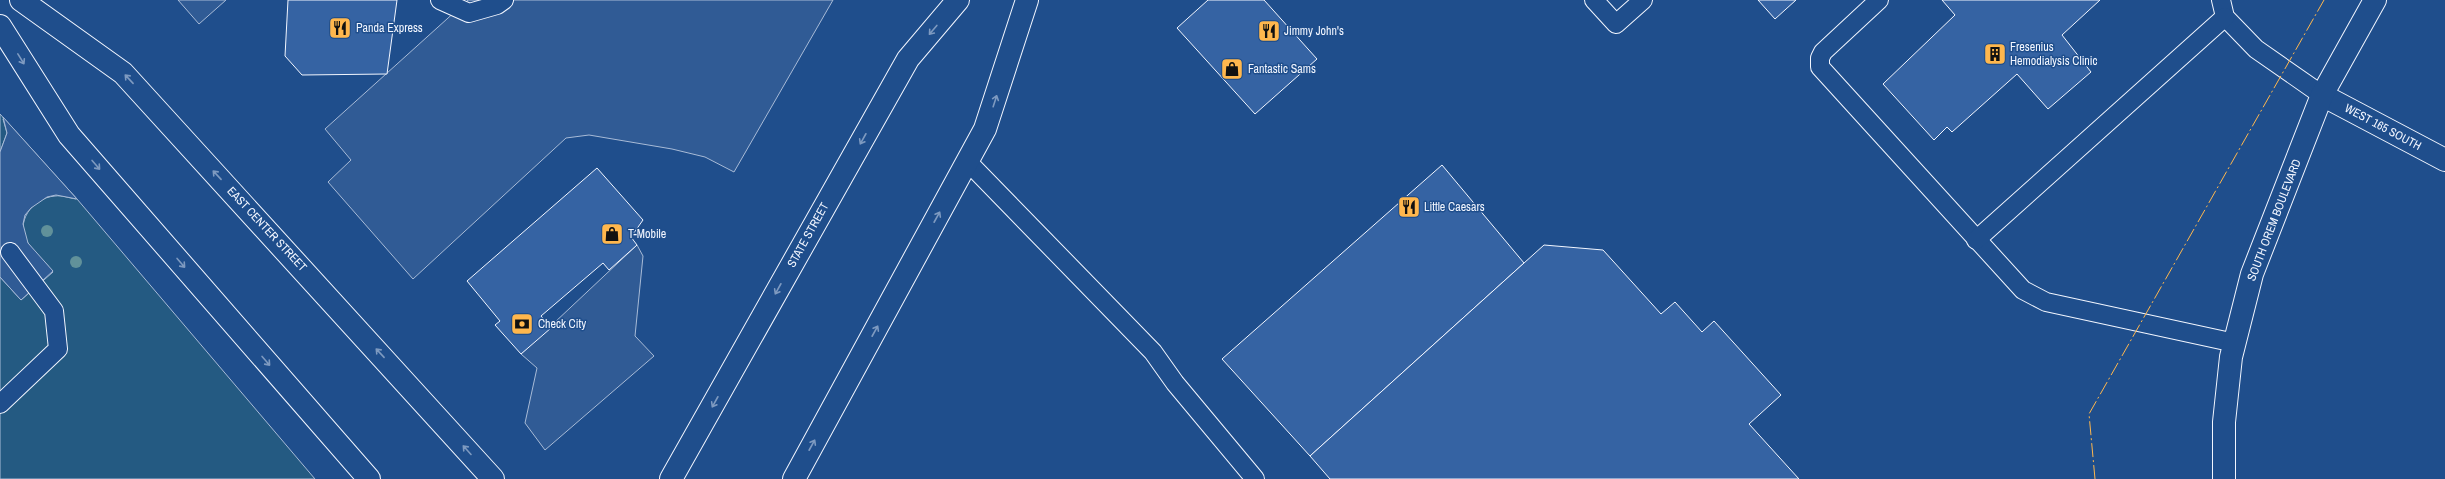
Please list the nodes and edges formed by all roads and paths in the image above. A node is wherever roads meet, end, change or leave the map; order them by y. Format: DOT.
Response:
graph roads {
  1 [pos="21,0"];
  2 [pos="440,0"];
  3 [pos="504,0"];
  4 [pos="958,0"];
  5 [pos="1027,0"];
  6 [pos="1594,0"];
  7 [pos="1643,0"];
  8 [pos="1880,0"];
  9 [pos="2375,0"];
  10 [pos="2223,8"];
  11 [pos="0,26"];
  12 [pos="2322,95"];
  13 [pos="2445,160"];
  14 [pos="968,162"];
  15 [pos="1976,240"];
  16 [pos="10,252"];
  17 [pos="2235,342"];
  18 [pos="0,404"];
  19 [pos="369,479"];
  20 [pos="494,479"];
  21 [pos="671,479"];
  22 [pos="794,479"];
  23 [pos="1255,479"];
  24 [pos="2224,479"];
  20 -- 1 [label="main road, EAST CENTER STREET, one-way"];
  2 -- 3 [label="lane"];
  4 -- 21 [label="main road, STATE STREET, one-way"];
  14 -- 5 [label="main road, one-way"];
  6 -- 7 [label="lane"];
  8 -- 15 [label="lane"];
  9 -- 12 [label="main road, SOUTH OREM BOULEVARD"];
  10 -- 12 [label="lane"];
  10 -- 15 [label="lane"];
  11 -- 19 [label="main road, one-way"];
  12 -- 13 [label="main road, WEST 165 SOUTH"];
  12 -- 17 [label="main road, SOUTH OREM BOULEVARD"];
  22 -- 14 [label="main road, one-way"];
  14 -- 23 [label="lane"];
  15 -- 17 [label="lane"];
  16 -- 18 [label="lane"];
  17 -- 24 [label="main road, SOUTH OREM BOULEVARD"];
}
